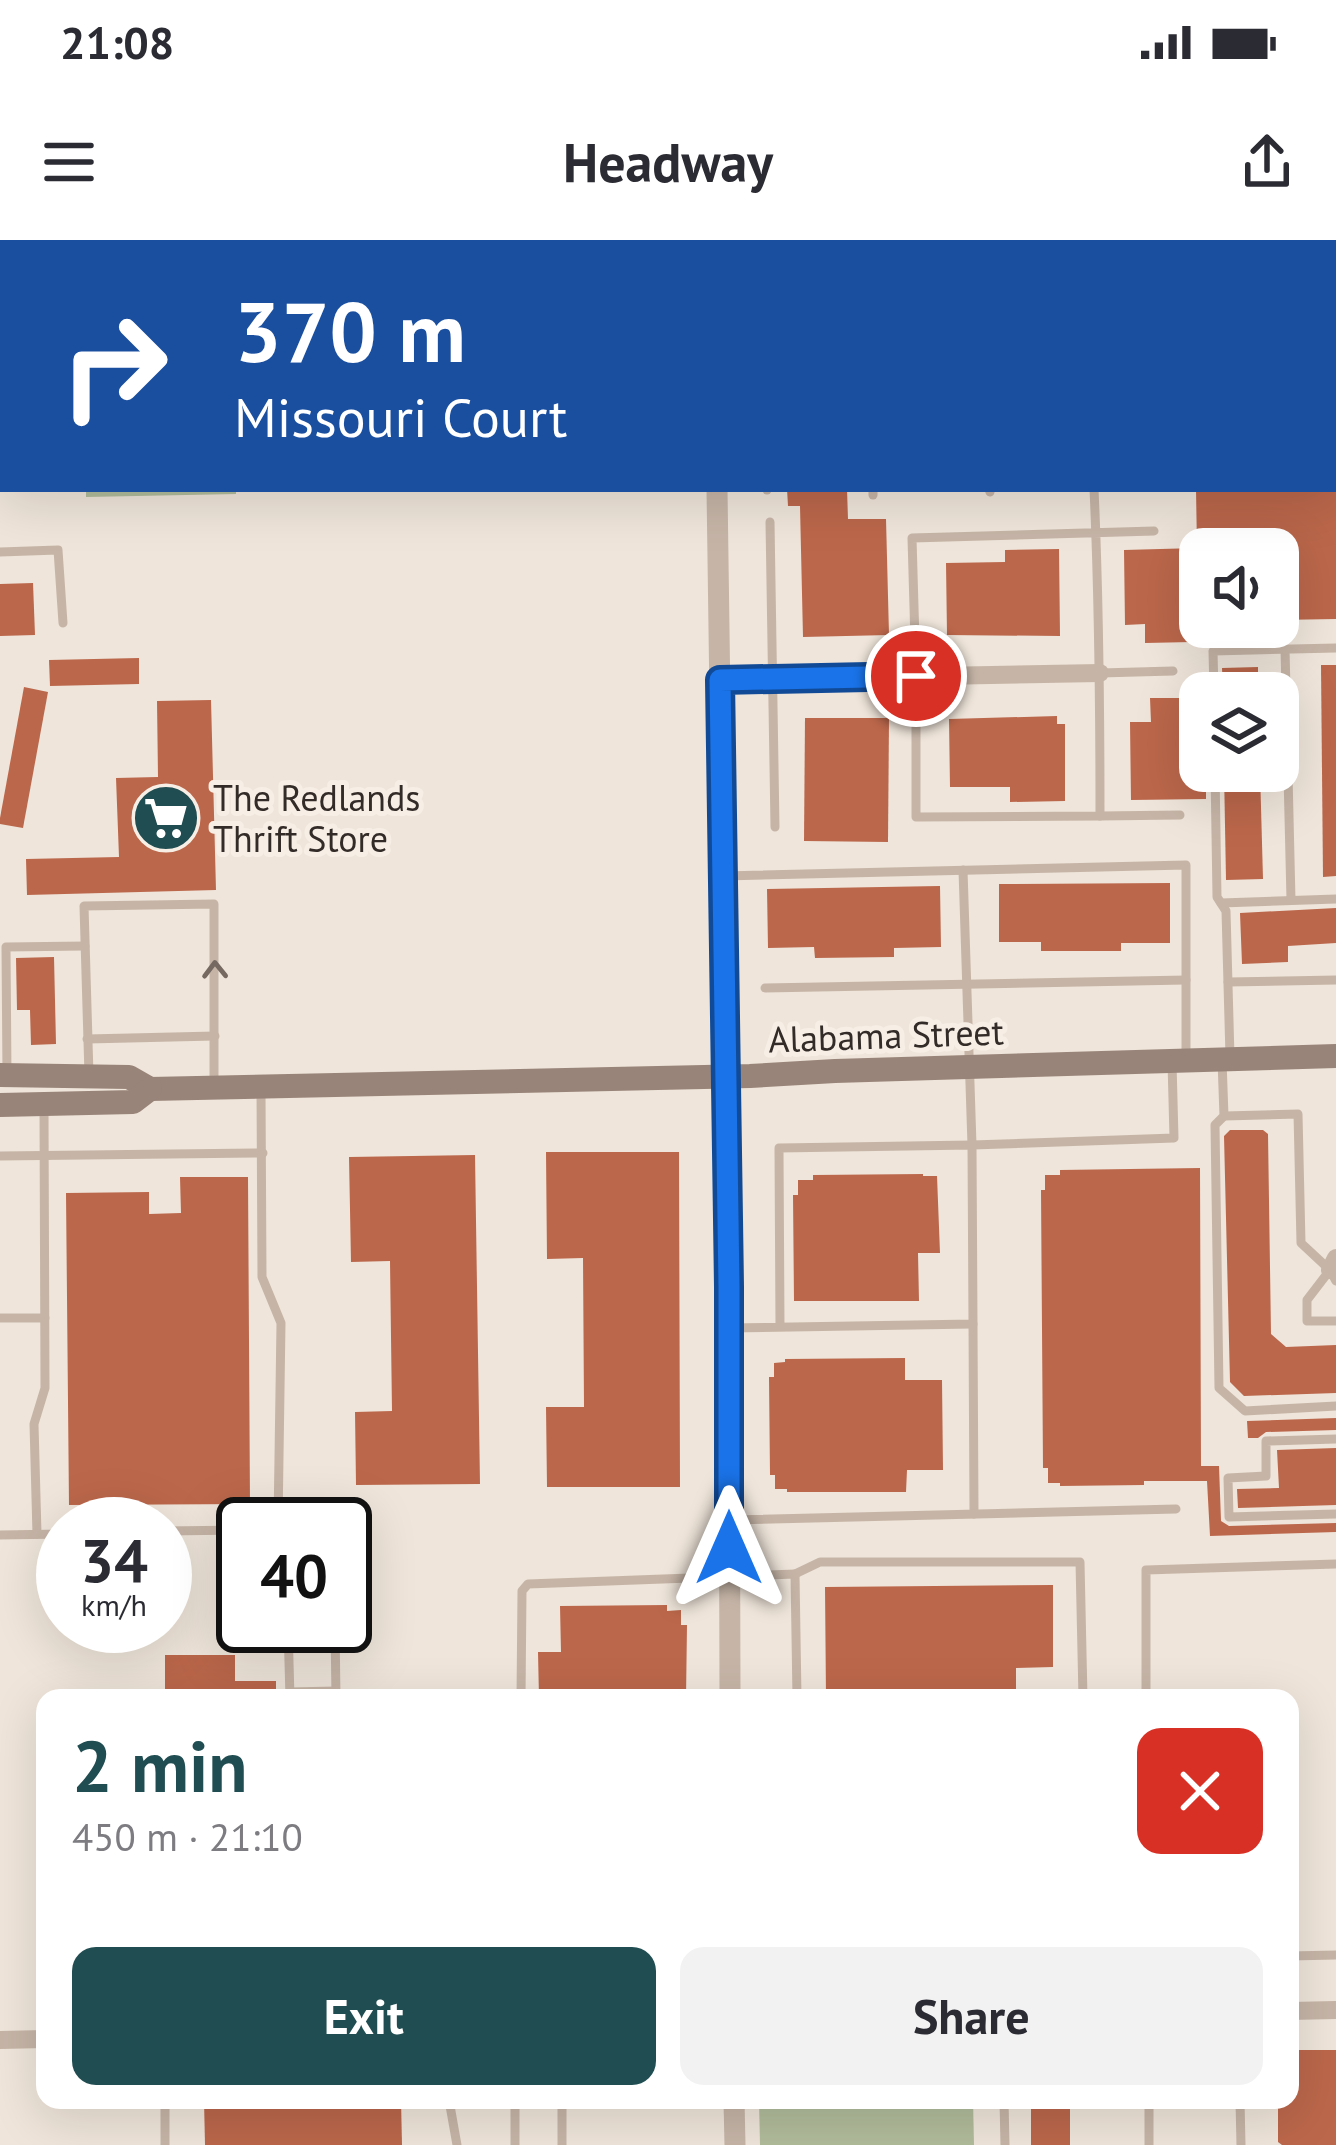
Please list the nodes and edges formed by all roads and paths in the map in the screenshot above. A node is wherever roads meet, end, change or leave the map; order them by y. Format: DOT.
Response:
graph roads {
  1 [pos="718,492"];
  2 [pos="1094,492"];
  3 [pos="770,523"];
  4 [pos="1154,531"];
  5 [pos="1096,532"];
  6 [pos="0,552"];
  7 [pos="63,623"];
  8 [pos="1336,648"];
  9 [pos="1286,649"];
  10 [pos="1173,671"];
  11 [pos="1214,672"];
  12 [pos="1100,673"];
  13 [pos="916,676"];
  14 [pos="774,679"];
  15 [pos="720,680"];
  16 [pos="1215,792"];
  17 [pos="1180,815"];
  18 [pos="1100,816"];
  19 [pos="776,827"];
  20 [pos="963,870"];
  21 [pos="724,876"];
  22 [pos="1336,899"];
  23 [pos="1291,900"];
  24 [pos="1221,903"];
  25 [pos="85,946"];
  26 [pos="1186,980"];
  27 [pos="1336,980"];
  28 [pos="1228,982"];
  29 [pos="965,983"];
  30 [pos="765,988"];
  31 [pos="215,1036"];
  32 [pos="88,1039"];
  33 [pos="1336,1056"];
  34 [pos="1226,1060"];
  35 [pos="1179,1061"];
  36 [pos="968,1067"];
  37 [pos="4,1075"];
  38 [pos="89,1075"];
  39 [pos="726,1077"];
  40 [pos="261,1086"];
  41 [pos="214,1087"];
  42 [pos="150,1089"];
  43 [pos="44,1104"];
  44 [pos="0,1105"];
  45 [pos="1224,1116"];
  46 [pos="972,1145"];
  47 [pos="263,1154"];
  48 [pos="0,1156"];
  49 [pos="45,1156"];
  50 [pos="1334,1270"];
  51 [pos="0,1318"];
  52 [pos="45,1318"];
  53 [pos="1336,1321"];
  54 [pos="973,1324"];
  55 [pos="780,1327"];
  56 [pos="729,1328"];
  57 [pos="1336,1406"];
  58 [pos="1336,1439"];
  59 [pos="37,1497"];
  60 [pos="278,1497"];
  61 [pos="1176,1509"];
  62 [pos="974,1514"];
  63 [pos="1336,1514"];
  64 [pos="729,1520"];
  65 [pos="36,1534"];
  66 [pos="0,1535"];
  67 [pos="1336,1564"];
  68 [pos="795,1574"];
  69 [pos="729,1576"];
  70 [pos="289,1653"];
  71 [pos="335,1653"];
  72 [pos="290,1689"];
  73 [pos="336,1689"];
  74 [pos="521,1689"];
  75 [pos="730,1689"];
  76 [pos="797,1689"];
  77 [pos="1083,1689"];
  78 [pos="1146,1689"];
  79 [pos="1336,1955"];
  80 [pos="1299,1956"];
  81 [pos="1336,2010"];
  82 [pos="1299,2011"];
  83 [pos="36,2039"];
  84 [pos="0,2040"];
  85 [pos="165,2109"];
  86 [pos="451,2109"];
  87 [pos="515,2109"];
  88 [pos="562,2109"];
  89 [pos="734,2109"];
  90 [pos="1004,2109"];
  91 [pos="1149,2109"];
  92 [pos="1240,2109"];
  93 [pos="165,2145"];
  94 [pos="457,2145"];
  95 [pos="515,2145"];
  96 [pos="562,2145"];
  97 [pos="735,2145"];
  98 [pos="1005,2145"];
  99 [pos="1149,2145"];
  100 [pos="1241,2145"];
  1 -- 15 [label="street"];
  2 -- 5 [label="lane"];
  3 -- 14 [label="lane"];
  4 -- 5 [label="lane"];
  5 -- 12 [label="lane"];
  5 -- 13 [label="lane"];
  6 -- 7 [label="lane"];
  8 -- 9 [label="lane"];
  9 -- 11 [label="lane"];
  9 -- 23 [label="lane"];
  10 -- 12 [label="lane"];
  12 -- 13 [label="street"];
  12 -- 18 [label="lane"];
  13 -- 14 [label="street"];
  13 -- 18 [label="lane"];
  14 -- 15 [label="street"];
  14 -- 19 [label="lane"];
  15 -- 21 [label="street"];
  16 -- 24 [label="lane"];
  17 -- 18 [label="lane"];
  20 -- 21 [label="lane"];
  20 -- 26 [label="lane"];
  20 -- 29 [label="lane"];
  21 -- 39 [label="street"];
  22 -- 23 [label="lane"];
  23 -- 24 [label="lane"];
  24 -- 28 [label="lane"];
  31 -- 25 [label="lane, one-way"];
  25 -- 32 [label="lane"];
  25 -- 37 [label="lane"];
  26 -- 29 [label="lane"];
  26 -- 35 [label="lane"];
  27 -- 28 [label="lane"];
  28 -- 34 [label="lane"];
  29 -- 30 [label="lane"];
  29 -- 36 [label="lane"];
  31 -- 32 [label="lane"];
  31 -- 41 [label="lane"];
  32 -- 38 [label="lane"];
  33 -- 34 [label="main road, Alabama Street"];
  34 -- 35 [label="main road, Alabama Street"];
  34 -- 45 [label="lane"];
  35 -- 36 [label="main road, Alabama Street"];
  35 -- 46 [label="lane"];
  36 -- 39 [label="main road, Alabama Street"];
  36 -- 46 [label="lane"];
  37 -- 38 [label="main road, Alabama Street"];
  38 -- 42 [label="main road, Alabama Street"];
  39 -- 40 [label="main road, Alabama Street"];
  39 -- 56 [label="street"];
  40 -- 41 [label="main road, Alabama Street"];
  40 -- 47 [label="lane"];
  41 -- 42 [label="main road, Alabama Street"];
  42 -- 43 [label="main road, Alabama Street"];
  43 -- 44 [label="main road, Alabama Street"];
  43 -- 49 [label="lane"];
  45 -- 50 [label="lane"];
  45 -- 57 [label="lane"];
  46 -- 54 [label="lane"];
  46 -- 55 [label="lane"];
  47 -- 49 [label="lane"];
  47 -- 60 [label="lane"];
  48 -- 49 [label="lane"];
  49 -- 52 [label="lane"];
  50 -- 53 [label="lane"];
  51 -- 52 [label="lane"];
  52 -- 59 [label="lane"];
  54 -- 55 [label="lane"];
  54 -- 62 [label="lane"];
  55 -- 56 [label="lane"];
  56 -- 64 [label="street"];
  58 -- 63 [label="lane"];
  61 -- 62 [label="lane"];
  62 -- 64 [label="lane"];
  64 -- 69 [label="street"];
  65 -- 66 [label="lane"];
  67 -- 78 [label="lane"];
  68 -- 69 [label="lane"];
  68 -- 76 [label="lane"];
  68 -- 77 [label="lane"];
  69 -- 74 [label="lane"];
  69 -- 75 [label="street"];
  70 -- 72 [label="lane"];
  71 -- 73 [label="lane"];
  79 -- 80 [label="lane"];
  81 -- 82 [label="street"];
  83 -- 84 [label="street"];
  85 -- 93 [label="lane"];
  86 -- 94 [label="lane"];
  87 -- 95 [label="lane"];
  88 -- 96 [label="lane"];
  89 -- 97 [label="street"];
  90 -- 98 [label="lane"];
  91 -- 99 [label="lane"];
  92 -- 100 [label="lane"];
}
